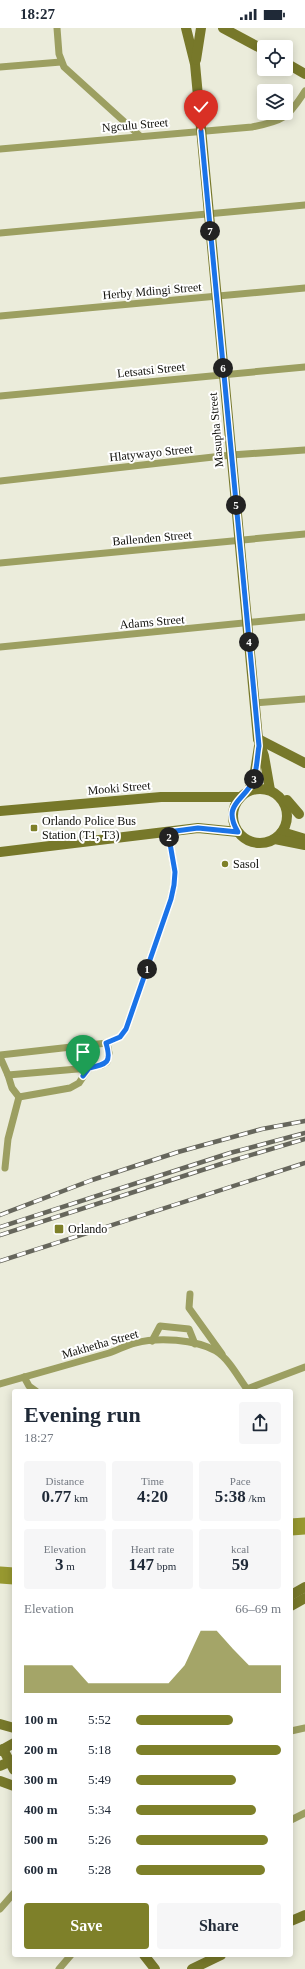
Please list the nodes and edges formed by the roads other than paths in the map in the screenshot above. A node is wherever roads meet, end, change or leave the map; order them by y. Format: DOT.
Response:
graph roads {
  1 [pos="57,28"];
  2 [pos="186,28"];
  3 [pos="201,28"];
  4 [pos="223,28"];
  5 [pos="240,28"];
  6 [pos="251,42"];
  7 [pos="257,46"];
  8 [pos="61,62"];
  9 [pos="195,64"];
  10 [pos="0,67"];
  11 [pos="293,67"];
  12 [pos="305,74"];
  13 [pos="305,91"];
  14 [pos="201,131"];
  15 [pos="140,136"];
  16 [pos="0,149"];
  17 [pos="305,205"];
  18 [pos="209,213"];
  19 [pos="0,232"];
  20 [pos="305,288"];
  21 [pos="216,296"];
  22 [pos="0,316"];
  23 [pos="305,367"];
  24 [pos="224,374"];
  25 [pos="0,396"];
  26 [pos="305,450"];
  27 [pos="231,455"];
  28 [pos="0,481"];
  29 [pos="305,534"];
  30 [pos="239,541"];
  31 [pos="0,563"];
  32 [pos="305,617"];
  33 [pos="247,624"];
  34 [pos="0,647"];
  35 [pos="305,699"];
  36 [pos="254,703"];
  37 [pos="258,742"];
  38 [pos="264,756"];
  39 [pos="305,763"];
  40 [pos="249,790"];
  41 [pos="270,790"];
  42 [pos="240,796"];
  43 [pos="287,808"];
  44 [pos="0,811"];
  45 [pos="302,816"];
  46 [pos="168,832"];
  47 [pos="238,832"];
  48 [pos="279,835"];
  49 [pos="305,839"];
  50 [pos="305,846"];
  51 [pos="0,852"];
  52 [pos="106,1043"];
  53 [pos="0,1056"];
  54 [pos="89,1068"];
  55 [pos="8,1075"];
  56 [pos="19,1097"];
  57 [pos="6,1168"];
  58 [pos="190,1294"];
  59 [pos="152,1341"];
  60 [pos="195,1344"];
  61 [pos="228,1362"];
  62 [pos="305,1367"];
  63 [pos="24,1377"];
  64 [pos="0,1384"];
  65 [pos="33,1389"];
  66 [pos="247,1389"];
  67 [pos="250,1389"];
  68 [pos="305,1587"];
  69 [pos="293,1594"];
  70 [pos="305,1598"];
  71 [pos="293,1605"];
  72 [pos="0,1724"];
  73 [pos="12,1727"];
  74 [pos="305,1728"];
  75 [pos="293,1731"];
  76 [pos="12,1744"];
  77 [pos="1,1748"];
  78 [pos="12,1763"];
  79 [pos="12,1764"];
  80 [pos="0,1766"];
  81 [pos="0,1781"];
  82 [pos="12,1785"];
  83 [pos="305,1813"];
  84 [pos="293,1819"];
  85 [pos="12,1895"];
  86 [pos="0,1909"];
  87 [pos="305,1915"];
  88 [pos="293,1921"];
  89 [pos="69,1957"];
  90 [pos="146,1957"];
  91 [pos="217,1957"];
  92 [pos="58,1969"];
  93 [pos="156,1969"];
  94 [pos="192,1969"];
  1 -- 8 [label="street"];
  2 -- 9 [label="street, Masupha Street"];
  3 -- 9 [label="street, Masupha Street"];
  4 -- 6 [label="street"];
  5 -- 6 [label="street"];
  6 -- 7 [label="street"];
  8 -- 10 [label="street"];
  8 -- 15 [label="street"];
  9 -- 14 [label="street, Masupha Street"];
  11 -- 12 [label="street"];
  13 -- 14 [label="street, Ngculu Street"];
  14 -- 15 [label="street, Ngculu Street"];
  14 -- 18 [label="street, Masupha Street"];
  15 -- 16 [label="street, Ngculu Street"];
  17 -- 18 [label="street"];
  18 -- 19 [label="street"];
  18 -- 21 [label="street, Masupha Street"];
  20 -- 21 [label="street, Herby Mdingi Street"];
  21 -- 22 [label="street, Herby Mdingi Street"];
  21 -- 24 [label="street, Masupha Street"];
  23 -- 24 [label="street, Letsatsi Street"];
  24 -- 25 [label="street, Letsatsi Street"];
  24 -- 27 [label="street, Masupha Street"];
  26 -- 27 [label="street, Hlatywayo Street"];
  27 -- 28 [label="street, Hlatywayo Street"];
  27 -- 30 [label="street, Masupha Street"];
  29 -- 30 [label="street, Ballenden Street"];
  30 -- 31 [label="street, Ballenden Street"];
  30 -- 33 [label="street, Masupha Street"];
  32 -- 33 [label="street, Adams Street"];
  33 -- 34 [label="street, Adams Street"];
  33 -- 36 [label="street, Masupha Street"];
  35 -- 36 [label="street"];
  36 -- 37 [label="street, Masupha Street"];
  37 -- 38 [label="street, Masupha Street"];
  37 -- 39 [label="street"];
  37 -- 40 [label="street, Masupha Street"];
  38 -- 41 [label="street, Masupha Street"];
  38 -- 45 [label="street"];
  40 -- 41 [label="street"];
  40 -- 42 [label="street"];
  41 -- 43 [label="street"];
  42 -- 44 [label="street, Mooki Street"];
  42 -- 47 [label="street"];
  43 -- 45 [label="street"];
  43 -- 48 [label="street"];
  46 -- 47 [label="street"];
  46 -- 51 [label="street"];
  46 -- 52 [label="street"];
  47 -- 48 [label="street"];
  48 -- 49 [label="street"];
  48 -- 50 [label="street"];
  52 -- 53 [label="street"];
  52 -- 54 [label="street"];
  53 -- 55 [label="street"];
  54 -- 55 [label="street"];
  54 -- 56 [label="street"];
  55 -- 56 [label="street"];
  56 -- 57 [label="street"];
  58 -- 61 [label="street"];
  59 -- 60 [label="street, Makhetha Street"];
  59 -- 60 [label="street"];
  59 -- 63 [label="street, Makhetha Street"];
  60 -- 61 [label="street, Makhetha Street"];
  61 -- 66 [label="street, Makhetha Street"];
  62 -- 67 [label="street, Makhetha Street"];
  63 -- 64 [label="street, Makhetha Street"];
  63 -- 65 [label="street"];
  68 -- 69 [label="street"];
  70 -- 71 [label="street"];
  72 -- 73 [label="street"];
  74 -- 75 [label="street"];
  76 -- 77 [label="street"];
  77 -- 78 [label="street"];
  79 -- 80 [label="street"];
  81 -- 82 [label="street"];
  83 -- 84 [label="street"];
  85 -- 86 [label="street"];
  87 -- 88 [label="street"];
  89 -- 92 [label="street"];
  90 -- 93 [label="street"];
  91 -- 94 [label="street"];
}
